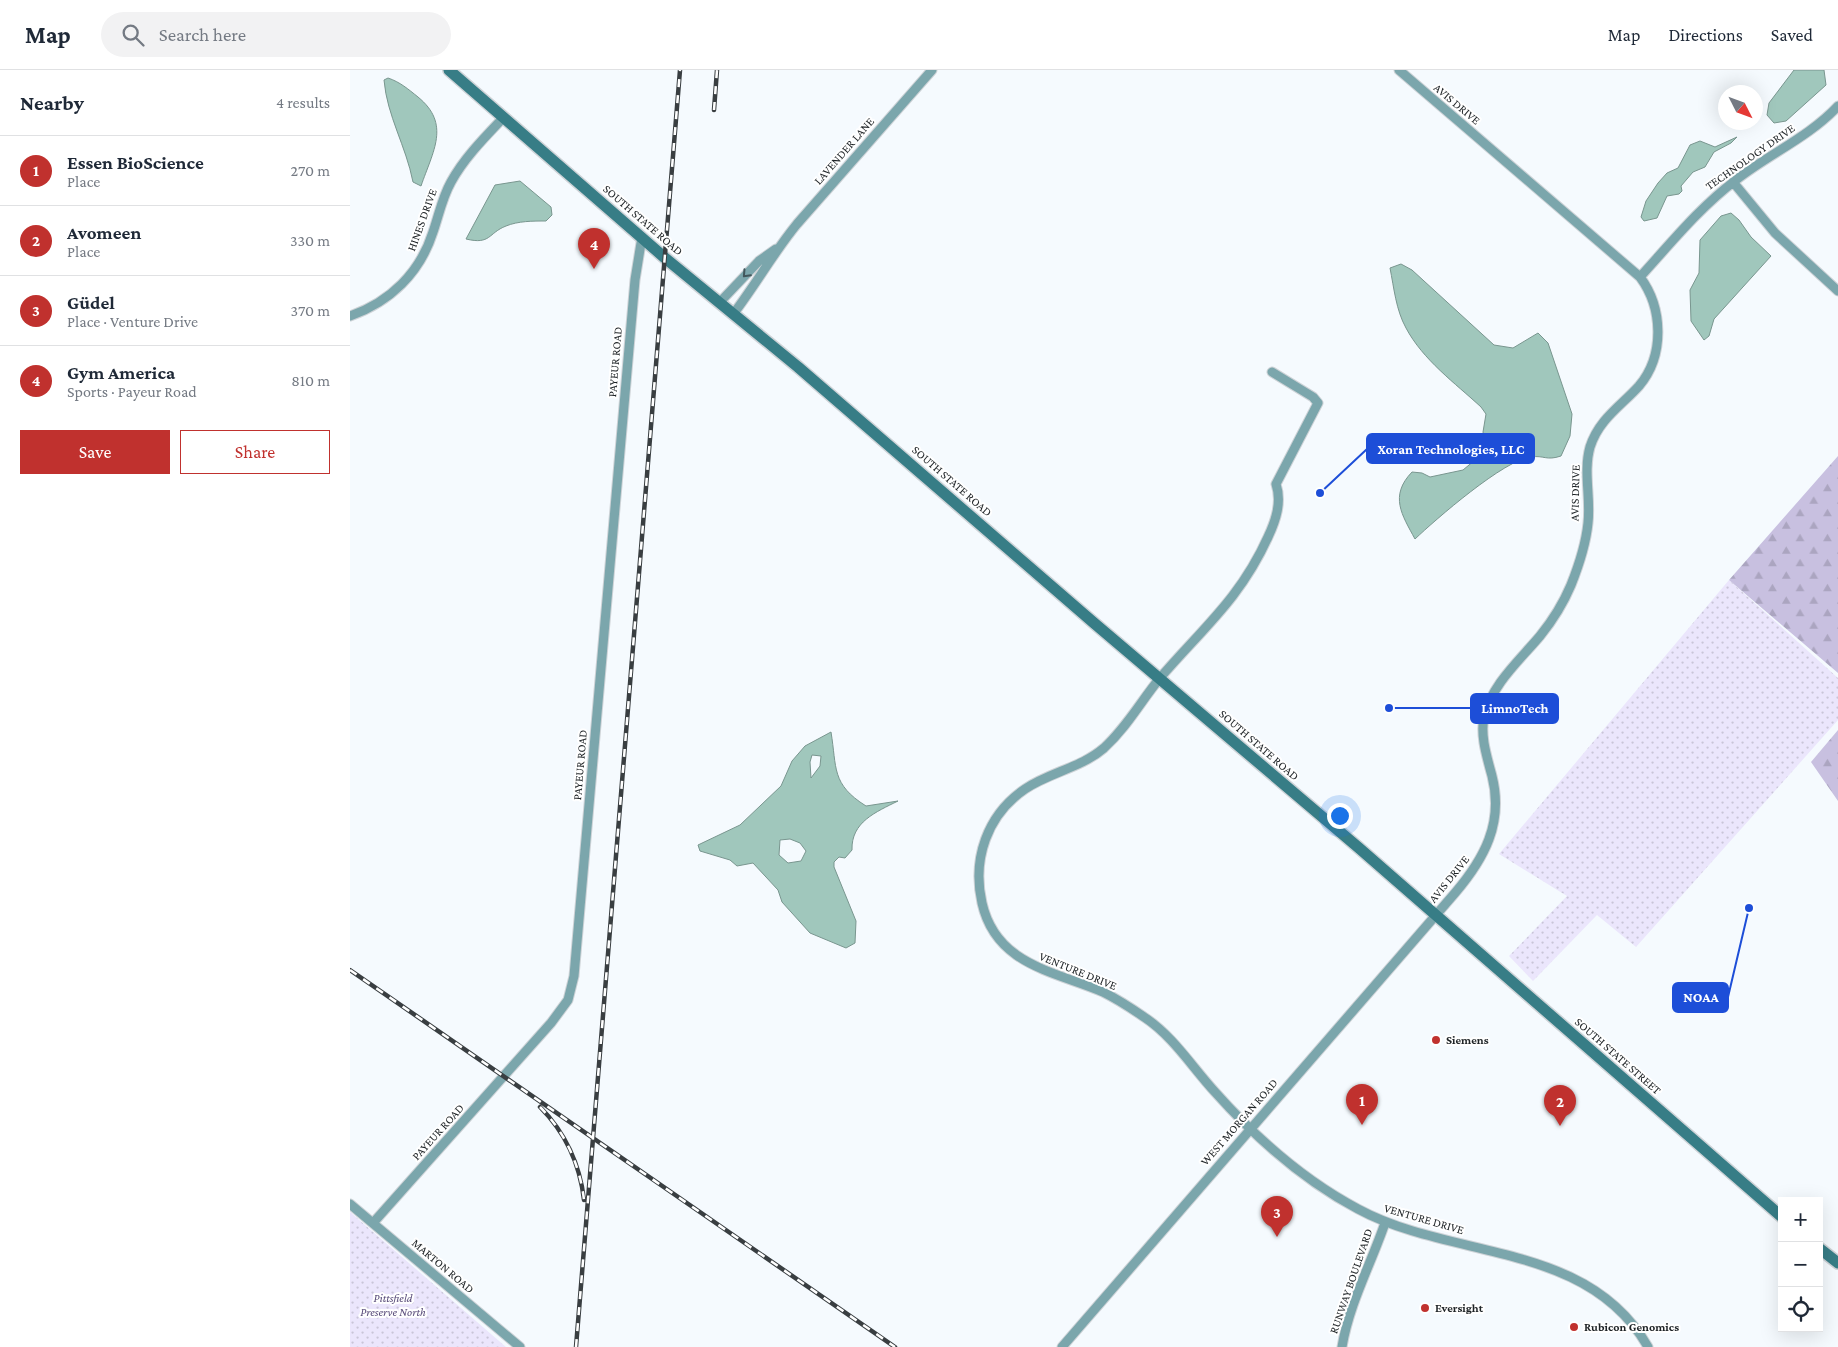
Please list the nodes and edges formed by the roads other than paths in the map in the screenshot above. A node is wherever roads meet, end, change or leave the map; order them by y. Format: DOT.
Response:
graph roads {
  1 [pos="449,70"];
  2 [pos="932,70"];
  3 [pos="1398,70"];
  4 [pos="1838,106"];
  5 [pos="504,117"];
  6 [pos="1733,182"];
  7 [pos="642,237"];
  8 [pos="776,249"];
  9 [pos="1640,276"];
  10 [pos="1838,291"];
  11 [pos="720,302"];
  12 [pos="734,314"];
  13 [pos="350,316"];
  14 [pos="1272,372"];
  15 [pos="1160,678"];
  16 [pos="1436,915"];
  17 [pos="1249,1129"];
  18 [pos="350,1204"];
  19 [pos="1778,1214"];
  20 [pos="373,1223"];
  21 [pos="1385,1223"];
  22 [pos="1823,1251"];
  23 [pos="1838,1263"];
  24 [pos="520,1347"];
  25 [pos="1062,1347"];
  26 [pos="1342,1347"];
  27 [pos="1648,1347"];
  1 -- 5 [label="main road, SOUTH STATE ROAD"];
  2 -- 8 [label="street, LAVENDER LANE"];
  3 -- 9 [label="street, AVIS DRIVE"];
  4 -- 6 [label="street, TECHNOLOGY DRIVE"];
  5 -- 7 [label="main road, SOUTH STATE ROAD"];
  5 -- 13 [label="street, HINES DRIVE"];
  6 -- 9 [label="street, TECHNOLOGY DRIVE"];
  6 -- 10 [label="street"];
  7 -- 11 [label="main road, SOUTH STATE ROAD"];
  7 -- 20 [label="street, PAYEUR ROAD"];
  8 -- 11 [label="street, LAVENDER LANE, one-way"];
  8 -- 12 [label="street, LAVENDER LANE"];
  9 -- 16 [label="street, AVIS DRIVE"];
  11 -- 12 [label="main road, SOUTH STATE ROAD"];
  12 -- 15 [label="main road, SOUTH STATE ROAD"];
  14 -- 15 [label="street, VENTURE DRIVE"];
  15 -- 16 [label="main road, SOUTH STATE ROAD"];
  15 -- 17 [label="street, VENTURE DRIVE"];
  16 -- 17 [label="street, WEST MORGAN ROAD"];
  16 -- 19 [label="main road, SOUTH STATE STREET"];
  17 -- 21 [label="street, VENTURE DRIVE"];
  17 -- 25 [label="street, WEST MORGAN ROAD"];
  18 -- 20 [label="street, MARTON ROAD"];
  20 -- 24 [label="street, MARTON ROAD"];
  21 -- 26 [label="street, RUNWAY BOULEVARD"];
  21 -- 27 [label="street, VENTURE DRIVE"];
  22 -- 23 [label="main road"];
}
